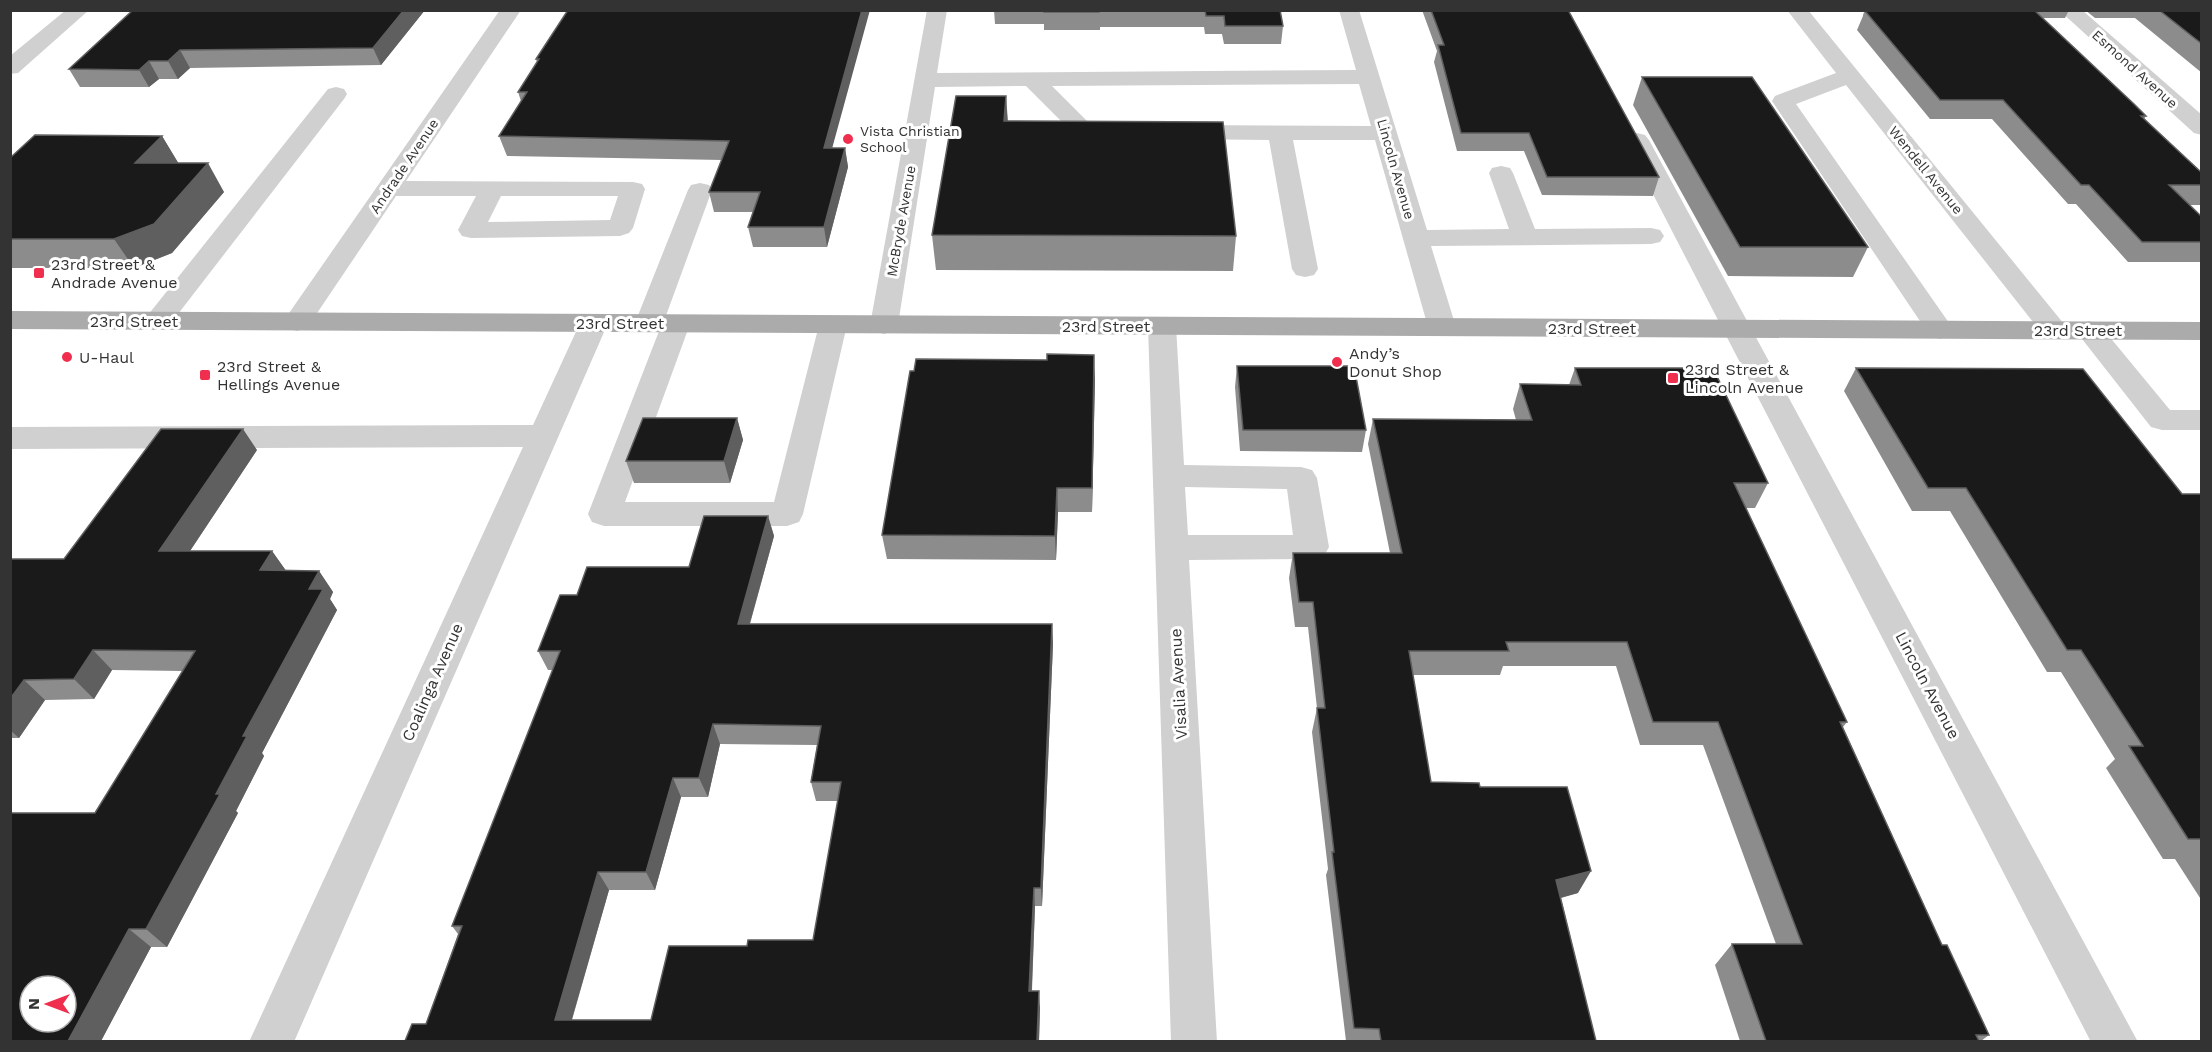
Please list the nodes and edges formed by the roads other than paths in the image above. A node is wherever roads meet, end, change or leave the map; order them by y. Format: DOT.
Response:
graph roads {
  1 [pos="78,10"];
  2 [pos="511,10"];
  3 [pos="937,10"];
  4 [pos="1349,10"];
  5 [pos="1797,10"];
  6 [pos="2069,10"];
  7 [pos="10,68"];
  8 [pos="1850,76"];
  9 [pos="1369,77"];
  10 [pos="925,80"];
  11 [pos="1033,80"];
  12 [pos="336,94"];
  13 [pos="1628,123"];
  14 [pos="2202,128"];
  15 [pos="1280,132"];
  16 [pos="1385,133"];
  17 [pos="1501,174"];
  18 [pos="390,188"];
  19 [pos="492,188"];
  20 [pos="700,190"];
  21 [pos="1651,236"];
  22 [pos="1525,237"];
  23 [pos="1416,238"];
  24 [pos="1305,269"];
  25 [pos="158,321"];
  26 [pos="297,322"];
  27 [pos="13,323"];
  28 [pos="594,323"];
  29 [pos="663,324"];
  30 [pos="834,325"];
  31 [pos="884,325"];
  32 [pos="1162,326"];
  33 [pos="1442,327"];
  34 [pos="1740,329"];
  35 [pos="1940,330"];
  36 [pos="2054,330"];
  37 [pos="2089,330"];
  38 [pos="2202,331"];
  39 [pos="2202,420"];
  40 [pos="543,435"];
  41 [pos="10,438"];
  42 [pos="1168,476"];
  43 [pos="1172,548"];
  44 [pos="271,1041"];
  45 [pos="1194,1041"];
  46 [pos="2116,1041"];
  1 -- 7 [label="street"];
  2 -- 18 [label="street, Andrade Avenue"];
  3 -- 10 [label="street, McBryde Avenue"];
  4 -- 9 [label="street, Lincoln Avenue"];
  5 -- 8 [label="street, Wendell Avenue"];
  6 -- 14 [label="street, Esmond Avenue"];
  8 -- 35 [label="street"];
  8 -- 36 [label="street, Wendell Avenue"];
  9 -- 11 [label="street"];
  9 -- 16 [label="street, Lincoln Avenue"];
  10 -- 11 [label="street"];
  10 -- 31 [label="street, McBryde Avenue"];
  11 -- 15 [label="street"];
  12 -- 25 [label="street"];
  13 -- 34 [label="street, Lincoln Avenue"];
  15 -- 16 [label="street"];
  15 -- 24 [label="street"];
  16 -- 23 [label="street, Lincoln Avenue"];
  17 -- 22 [label="street"];
  18 -- 19 [label="street"];
  18 -- 26 [label="street, Andrade Avenue"];
  19 -- 19 [label="street"];
  20 -- 29 [label="street"];
  21 -- 22 [label="street"];
  22 -- 23 [label="street"];
  23 -- 33 [label="street, Lincoln Avenue"];
  25 -- 26 [label="main road, 23rd Street"];
  25 -- 27 [label="main road, 23rd Street"];
  26 -- 28 [label="main road, 23rd Street"];
  28 -- 29 [label="main road, 23rd Street"];
  28 -- 40 [label="street, Coalinga Avenue"];
  29 -- 30 [label="main road, 23rd Street"];
  29 -- 30 [label="street"];
  30 -- 31 [label="main road, 23rd Street"];
  31 -- 32 [label="main road, 23rd Street"];
  32 -- 33 [label="main road, 23rd Street"];
  32 -- 42 [label="street, Visalia Avenue"];
  33 -- 34 [label="main road, 23rd Street"];
  34 -- 35 [label="main road, 23rd Street"];
  34 -- 46 [label="street, Lincoln Avenue"];
  35 -- 36 [label="main road, 23rd Street"];
  36 -- 37 [label="main road, 23rd Street"];
  37 -- 38 [label="main road, 23rd Street"];
  37 -- 39 [label="street"];
  40 -- 41 [label="street"];
  40 -- 44 [label="street, Coalinga Avenue"];
  42 -- 43 [label="street, Visalia Avenue"];
  42 -- 43 [label="street"];
  43 -- 45 [label="street, Visalia Avenue"];
}
